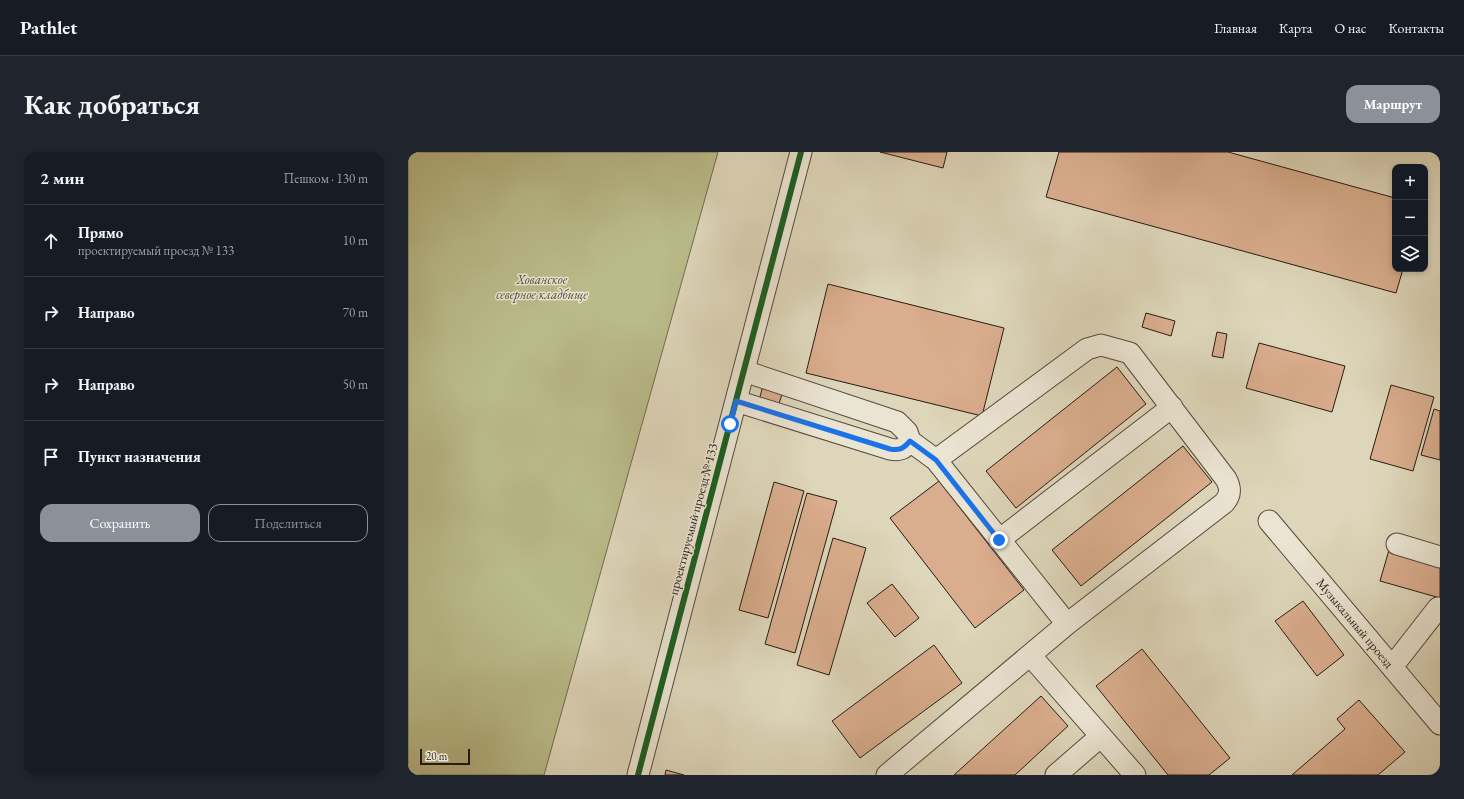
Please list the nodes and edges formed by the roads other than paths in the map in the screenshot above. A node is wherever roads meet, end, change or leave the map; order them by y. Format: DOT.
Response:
graph roads {
  1 [pos="801,152"];
  2 [pos="744,371"];
  3 [pos="736,401"];
  4 [pos="1172,408"];
  5 [pos="910,441"];
  6 [pos="936,460"];
  7 [pos="1269,521"];
  8 [pos="999,540"];
  9 [pos="1397,544"];
  10 [pos="1440,557"];
  11 [pos="1435,616"];
  12 [pos="1067,624"];
  13 [pos="1030,655"];
  14 [pos="1392,667"];
  15 [pos="1440,724"];
  16 [pos="1101,736"];
  17 [pos="638,775"];
  18 [pos="887,775"];
  19 [pos="1056,775"];
  20 [pos="1136,775"];
  1 -- 2 [label="street, проектируемый проезд № 133"];
  2 -- 3 [label="street, проектируемый проезд № 133"];
  2 -- 5 [label="street"];
  3 -- 5 [label="street"];
  3 -- 17 [label="street, проектируемый проезд № 133"];
  4 -- 6 [label="street"];
  4 -- 8 [label="street"];
  4 -- 12 [label="street"];
  5 -- 6 [label="street"];
  6 -- 8 [label="street"];
  7 -- 14 [label="street, Музыкальный проезд"];
  8 -- 12 [label="street"];
  9 -- 10 [label="street"];
  11 -- 14 [label="street"];
  12 -- 13 [label="street"];
  13 -- 16 [label="street"];
  13 -- 18 [label="street"];
  14 -- 15 [label="street, Музыкальный проезд"];
  16 -- 19 [label="street"];
  16 -- 20 [label="street"];
}
